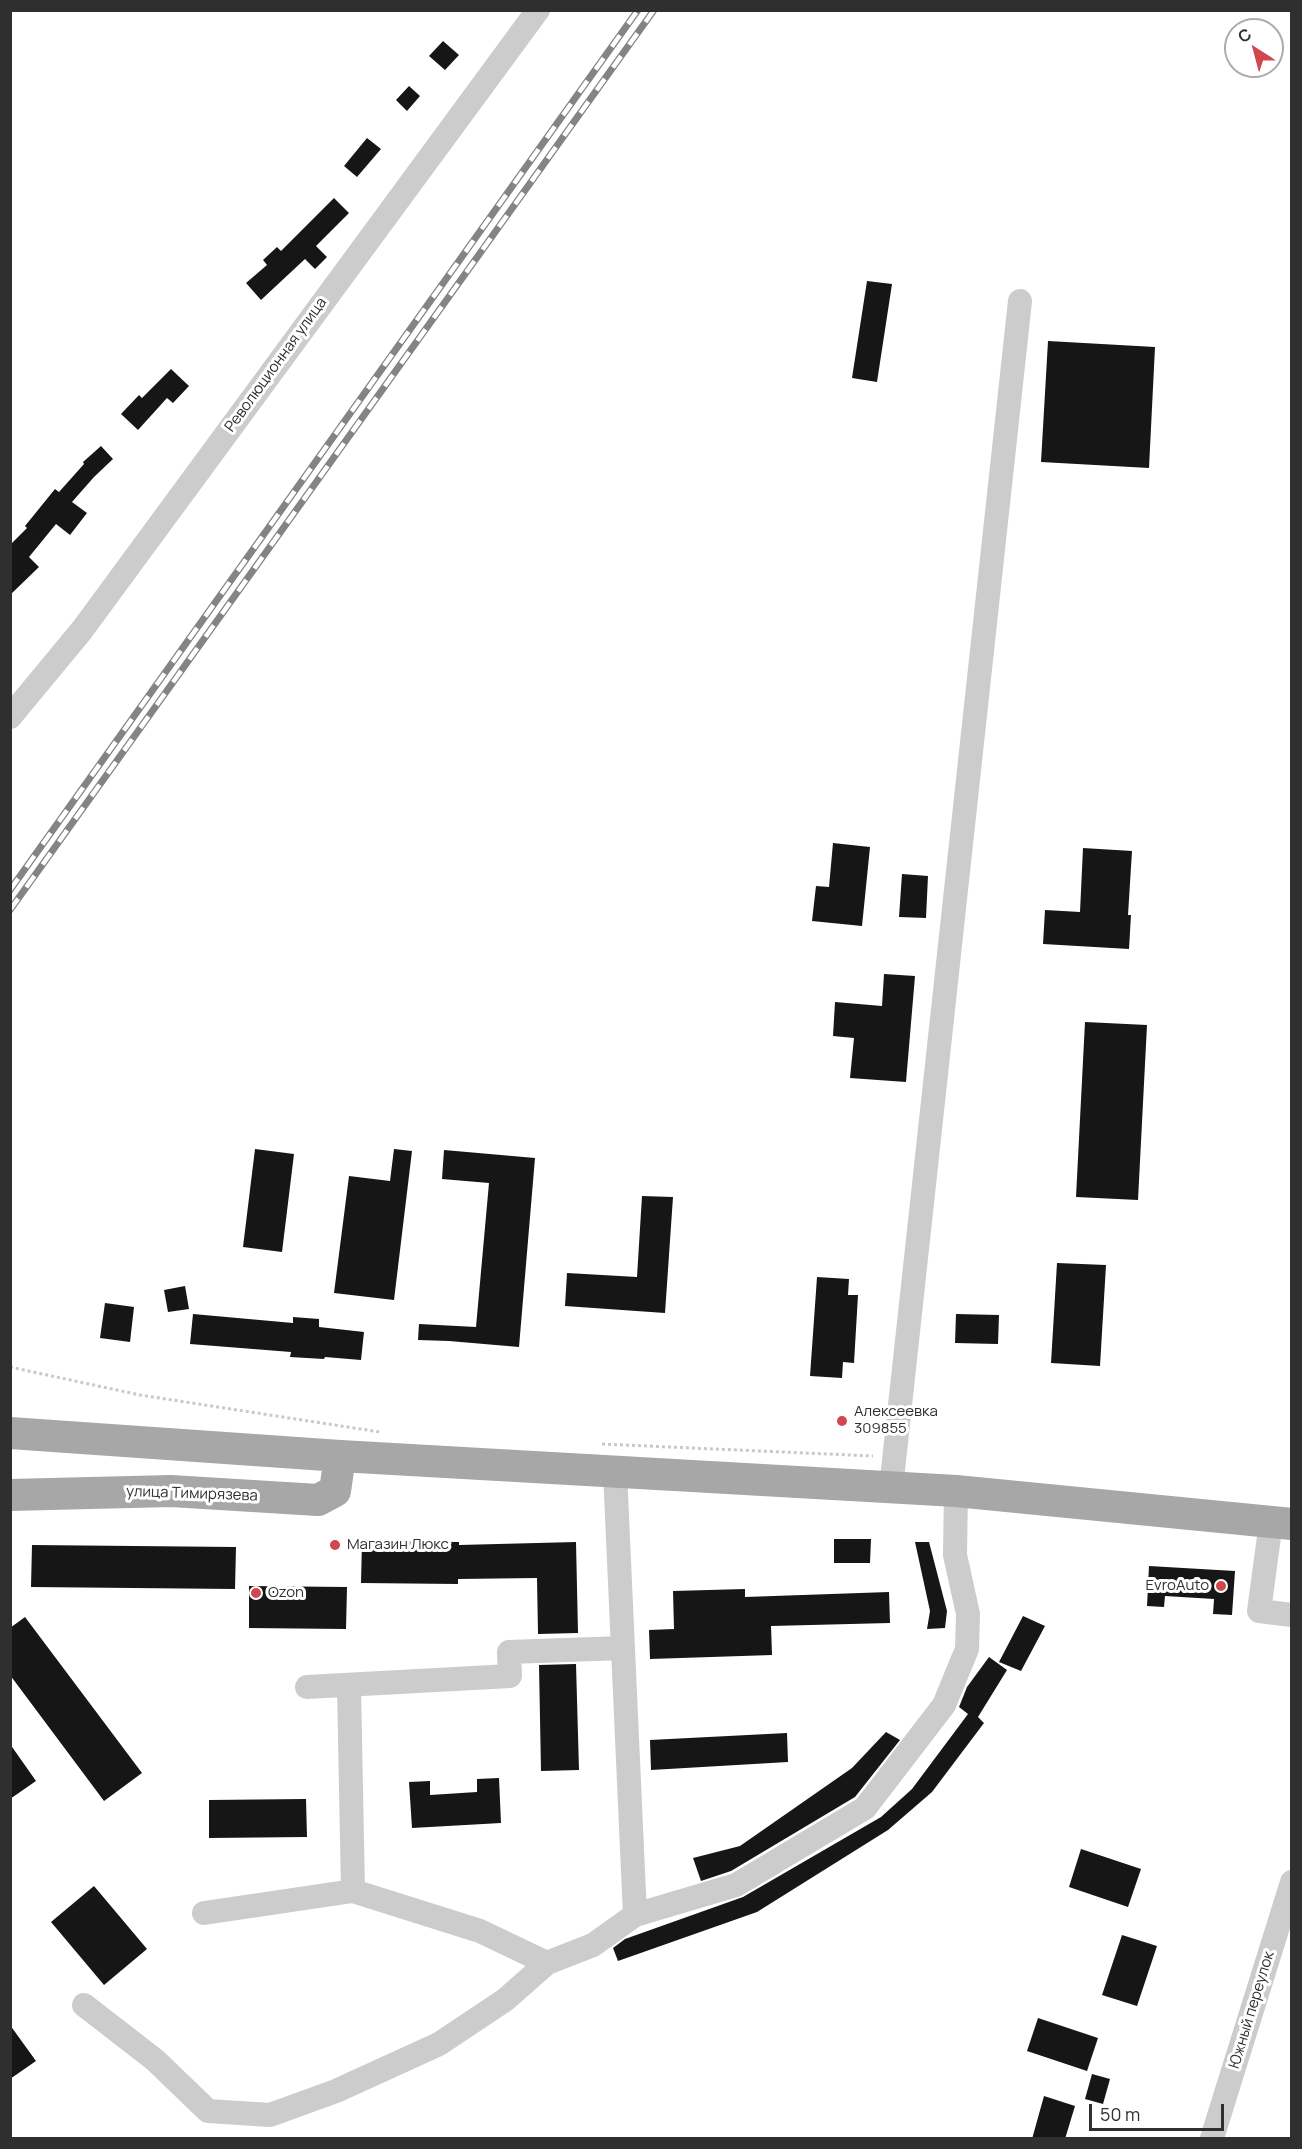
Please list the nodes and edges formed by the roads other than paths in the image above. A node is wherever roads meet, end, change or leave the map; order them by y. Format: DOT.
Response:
graph roads {
  1 [pos="538,10"];
  2 [pos="1020,302"];
  3 [pos="10,717"];
  4 [pos="20,1434"];
  5 [pos="340,1456"];
  6 [pos="615,1472"];
  7 [pos="891,1488"];
  8 [pos="956,1491"];
  9 [pos="10,1495"];
  10 [pos="1281,1523"];
  11 [pos="1292,1615"];
  12 [pos="623,1648"];
  13 [pos="349,1686"];
  14 [pos="307,1687"];
  15 [pos="1292,1882"];
  16 [pos="353,1890"];
  17 [pos="204,1913"];
  18 [pos="635,1915"];
  19 [pos="547,1963"];
  20 [pos="84,2005"];
  21 [pos="1212,2139"];
  1 -- 3 [label="street, Революционная улица"];
  2 -- 7 [label="street"];
  4 -- 5 [label="main road"];
  5 -- 6 [label="main road"];
  5 -- 9 [label="main road, улица Тимирязева"];
  6 -- 7 [label="main road"];
  6 -- 12 [label="street"];
  7 -- 8 [label="main road"];
  8 -- 10 [label="main road"];
  8 -- 18 [label="street"];
  10 -- 11 [label="street"];
  12 -- 13 [label="street"];
  12 -- 18 [label="street"];
  13 -- 14 [label="street"];
  13 -- 16 [label="street"];
  15 -- 21 [label="street, Южный переулок"];
  16 -- 17 [label="street"];
  16 -- 19 [label="street"];
  18 -- 19 [label="street"];
  19 -- 20 [label="street"];
}
